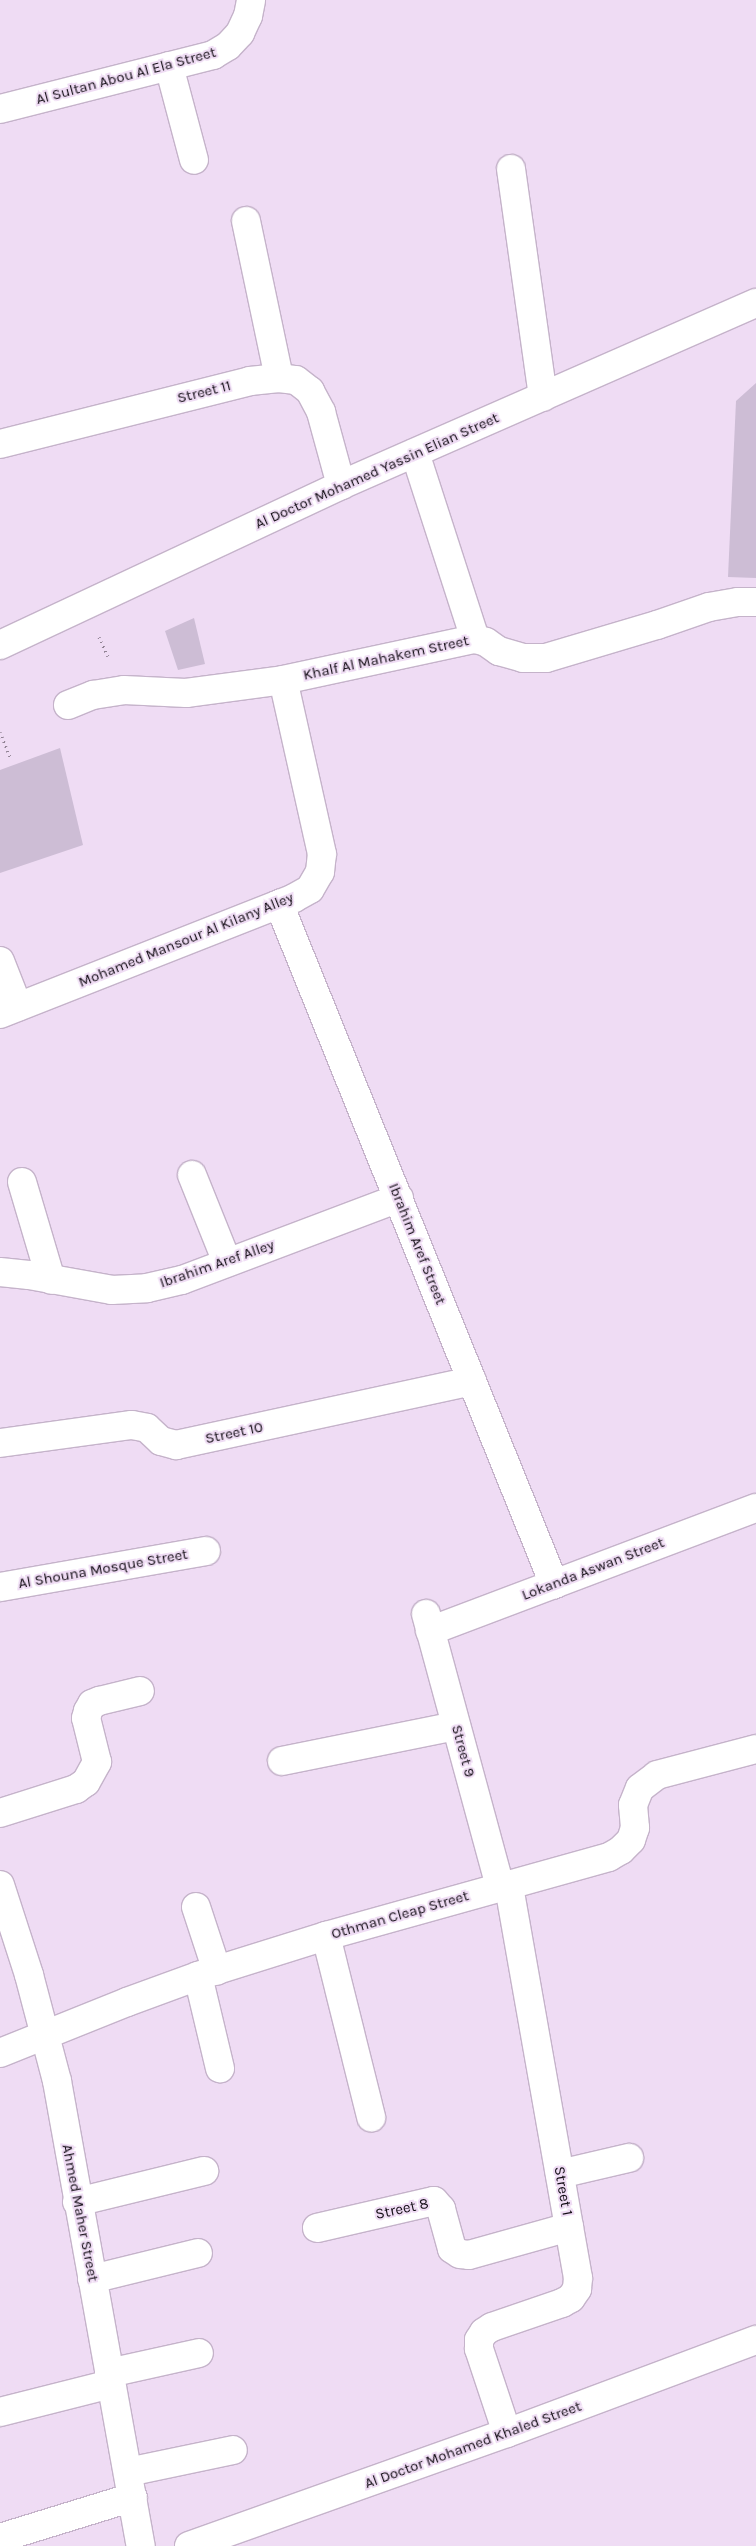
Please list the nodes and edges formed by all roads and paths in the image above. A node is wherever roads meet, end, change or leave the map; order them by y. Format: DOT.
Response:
graph roads {
  1 [pos="251,0"];
  2 [pos="169,66"];
  3 [pos="0,109"];
  4 [pos="194,160"];
  5 [pos="511,169"];
  6 [pos="246,221"];
  7 [pos="756,303"];
  8 [pos="279,378"];
  9 [pos="543,397"];
  10 [pos="0,444"];
  11 [pos="415,453"];
  12 [pos="341,485"];
  13 [pos="756,602"];
  14 [pos="84,605"];
  15 [pos="475,639"];
  16 [pos="0,645"];
  17 [pos="283,680"];
  18 [pos="124,690"];
  19 [pos="68,706"];
  20 [pos="0,732"];
  21 [pos="10,757"];
  22 [pos="279,904"];
  23 [pos="0,961"];
  24 [pos="9,1011"];
  25 [pos="192,1175"];
  26 [pos="22,1182"];
  27 [pos="399,1198"];
  28 [pos="227,1262"];
  29 [pos="0,1272"];
  30 [pos="51,1280"];
  31 [pos="472,1381"];
  32 [pos="0,1443"];
  33 [pos="756,1508"];
  34 [pos="206,1551"];
  35 [pos="554,1584"];
  36 [pos="0,1587"];
  37 [pos="428,1622"];
  38 [pos="140,1691"];
  39 [pos="456,1726"];
  40 [pos="756,1749"];
  41 [pos="282,1761"];
  42 [pos="0,1813"];
  43 [pos="0,1885"];
  44 [pos="504,1886"];
  45 [pos="196,1907"];
  46 [pos="326,1936"];
  47 [pos="10,1945"];
  48 [pos="207,1974"];
  49 [pos="44,2034"];
  50 [pos="0,2053"];
  51 [pos="220,2068"];
  52 [pos="371,2117"];
  53 [pos="629,2158"];
  54 [pos="204,2171"];
  55 [pos="560,2174"];
  56 [pos="77,2202"];
  57 [pos="569,2227"];
  58 [pos="316,2228"];
  59 [pos="198,2253"];
  60 [pos="92,2279"];
  61 [pos="756,2340"];
  62 [pos="199,2353"];
  63 [pos="110,2379"];
  64 [pos="0,2412"];
  65 [pos="507,2434"];
  66 [pos="233,2450"];
  67 [pos="130,2484"];
  68 [pos="0,2538"];
  69 [pos="141,2546"];
  70 [pos="189,2546"];
  1 -- 2 [label="street, Al Sultan Abou Al Ela Street"];
  2 -- 3 [label="street, Al Sultan Abou Al Ela Street"];
  2 -- 4 [label="street"];
  5 -- 9 [label="street"];
  6 -- 8 [label="street"];
  7 -- 9 [label="street, Al Doctor Mohamed Yassin Elian Street"];
  8 -- 10 [label="street, Street 11"];
  8 -- 12 [label="street, Street 11"];
  9 -- 11 [label="street, Al Doctor Mohamed Yassin Elian Street"];
  11 -- 12 [label="street, Al Doctor Mohamed Yassin Elian Street"];
  11 -- 15 [label="street"];
  12 -- 14 [label="street, Al Doctor Mohamed Yassin Elian Street"];
  13 -- 15 [label="street, Khalf Al Mahakem Street"];
  14 -- 16 [label="street, Al Doctor Mohamed Yassin Elian Street"];
  14 -- 18 [label="path"];
  15 -- 17 [label="street, Khalf Al Mahakem Street"];
  17 -- 18 [label="street, Khalf Al Mahakem Street"];
  17 -- 22 [label="street, Mohamed Mansour Al Kilany Alley"];
  18 -- 19 [label="street, Khalf Al Mahakem Street"];
  20 -- 21 [label="path"];
  22 -- 24 [label="street, Mohamed Mansour Al Kilany Alley"];
  22 -- 27 [label="street, Ibrahim Aref Street"];
  23 -- 24 [label="street"];
  25 -- 28 [label="street"];
  26 -- 30 [label="street"];
  27 -- 28 [label="street, Ibrahim Aref Alley"];
  27 -- 31 [label="street, Ibrahim Aref Street"];
  28 -- 30 [label="street, Ibrahim Aref Alley"];
  29 -- 30 [label="street, Ibrahim Aref Alley"];
  31 -- 32 [label="street, Street 10"];
  31 -- 35 [label="street, Ibrahim Aref Street"];
  33 -- 35 [label="street, Lokanda Aswan Street"];
  34 -- 36 [label="street, Al Shouna Mosque Street"];
  35 -- 37 [label="street, Lokanda Aswan Street"];
  37 -- 39 [label="street, Street 9"];
  38 -- 42 [label="street"];
  39 -- 41 [label="street"];
  39 -- 44 [label="street, Street 9"];
  40 -- 44 [label="street, Othman Cleap Street"];
  43 -- 47 [label="street, Ahmed Maher Street"];
  44 -- 46 [label="street, Othman Cleap Street"];
  44 -- 55 [label="street, Street 1"];
  45 -- 48 [label="street"];
  46 -- 48 [label="street, Othman Cleap Street"];
  46 -- 52 [label="street"];
  47 -- 49 [label="street, Ahmed Maher Street"];
  48 -- 49 [label="street, Othman Cleap Street"];
  48 -- 51 [label="street"];
  49 -- 50 [label="street, Othman Cleap Street"];
  49 -- 56 [label="street, Ahmed Maher Street"];
  53 -- 55 [label="street"];
  54 -- 56 [label="street"];
  55 -- 57 [label="street, Street 1"];
  56 -- 60 [label="street, Ahmed Maher Street"];
  57 -- 58 [label="street, Street 8"];
  57 -- 65 [label="street, Street 1"];
  59 -- 60 [label="street"];
  60 -- 63 [label="street, Ahmed Maher Street"];
  61 -- 65 [label="street, Al Doctor Mohamed Khaled Street"];
  62 -- 63 [label="street"];
  63 -- 64 [label="street"];
  63 -- 67 [label="street, Ahmed Maher Street"];
  65 -- 70 [label="street, Al Doctor Mohamed Khaled Street"];
  66 -- 67 [label="street"];
  67 -- 68 [label="street"];
  67 -- 69 [label="street, Ahmed Maher Street"];
}
